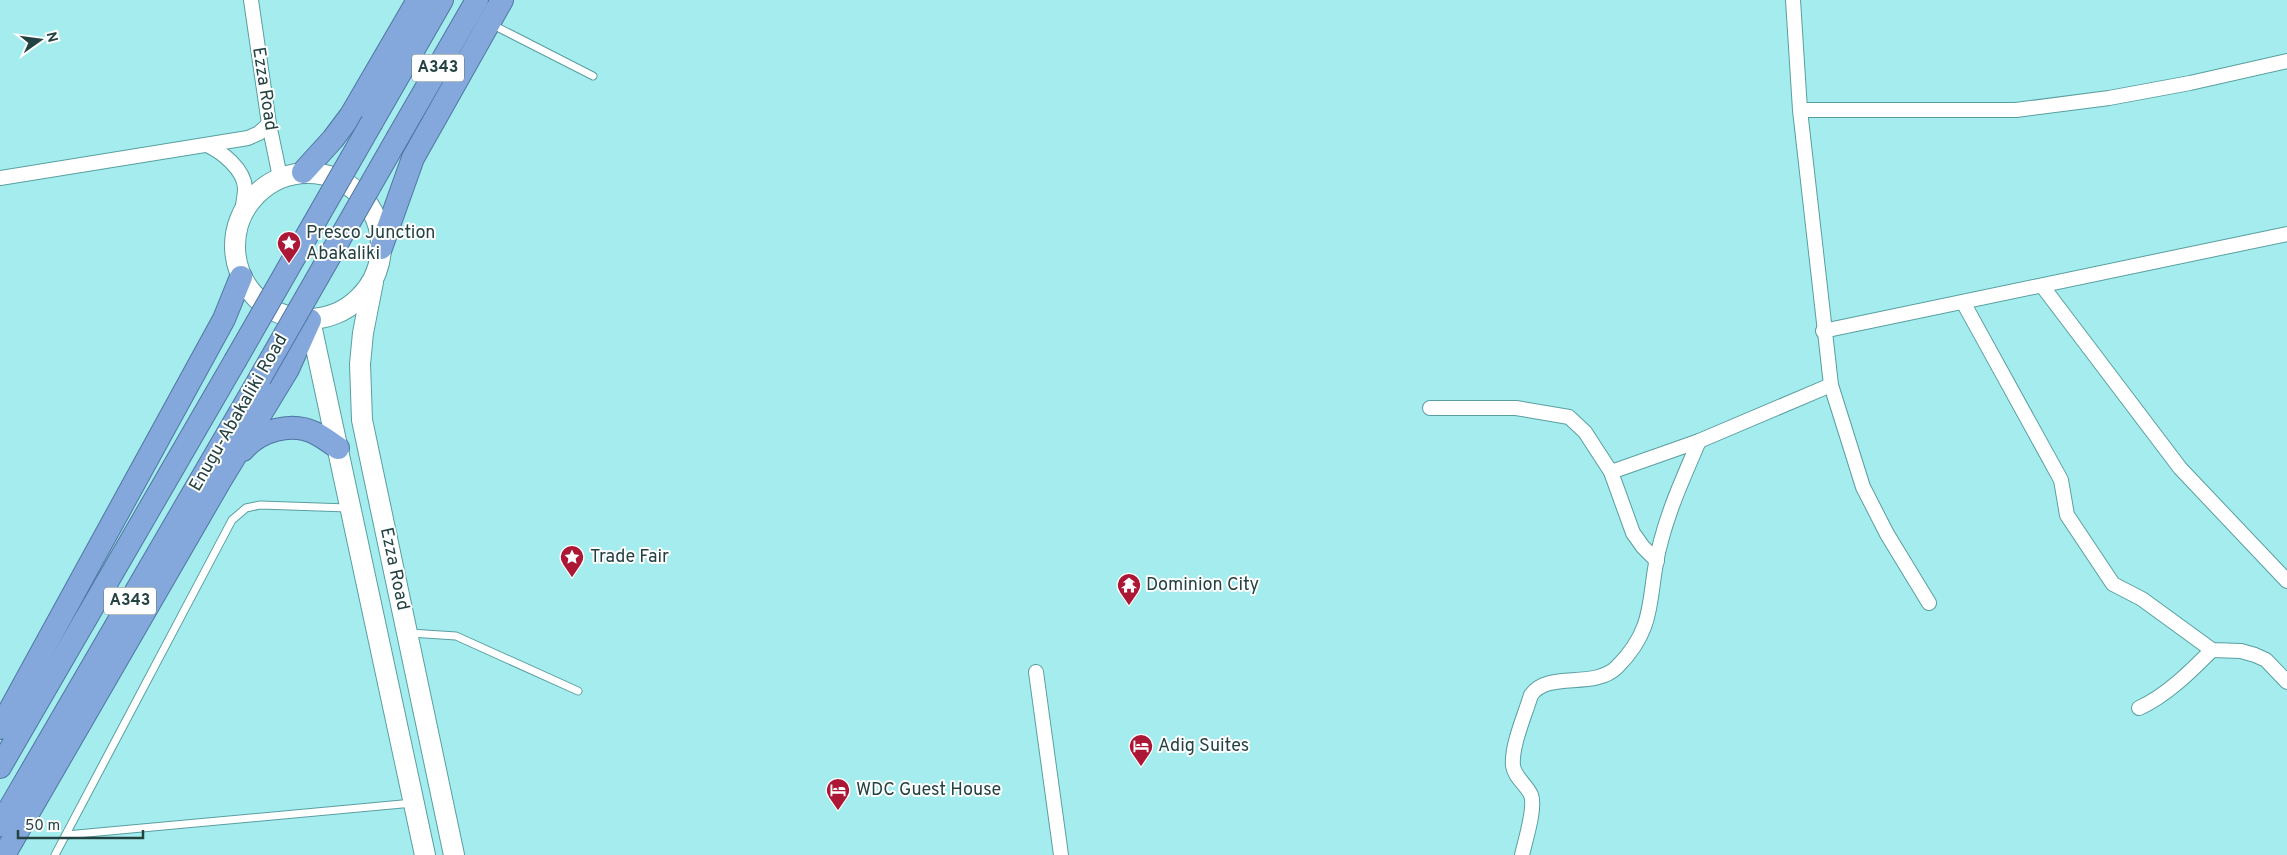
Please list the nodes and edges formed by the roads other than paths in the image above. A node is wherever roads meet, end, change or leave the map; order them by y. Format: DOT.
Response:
graph roads {
  1 [pos="251,0"];
  2 [pos="418,0"];
  3 [pos="442,0"];
  4 [pos="478,0"];
  5 [pos="502,0"];
  6 [pos="1793,0"];
  7 [pos="489,22"];
  8 [pos="2287,61"];
  9 [pos="593,76"];
  10 [pos="1800,110"];
  11 [pos="269,124"];
  12 [pos="207,145"];
  13 [pos="302,172"];
  14 [pos="280,177"];
  15 [pos="0,178"];
  16 [pos="242,212"];
  17 [pos="2287,234"];
  18 [pos="381,248"];
  19 [pos="241,277"];
  20 [pos="373,282"];
  21 [pos="2042,286"];
  22 [pos="1963,302"];
  23 [pos="310,320"];
  24 [pos="1824,331"];
  25 [pos="1831,385"];
  26 [pos="1430,408"];
  27 [pos="1698,441"];
  28 [pos="338,448"];
  29 [pos="1611,472"];
  30 [pos="220,480"];
  31 [pos="351,508"];
  32 [pos="1657,561"];
  33 [pos="2287,581"];
  34 [pos="1929,603"];
  35 [pos="407,632"];
  36 [pos="2212,650"];
  37 [pos="1036,672"];
  38 [pos="2287,682"];
  39 [pos="578,691"];
  40 [pos="2139,708"];
  41 [pos="0,728"];
  42 [pos="0,767"];
  43 [pos="414,803"];
  44 [pos="0,825"];
  45 [pos="66,835"];
  46 [pos="4,855"];
  47 [pos="56,855"];
  48 [pos="425,855"];
  49 [pos="454,855"];
  50 [pos="1061,855"];
  51 [pos="1522,855"];
  1 -- 11 [label="street, Ezza Road"];
  2 -- 13 [label="highway"];
  3 -- 42 [label="highway, A343, bridge"];
  4 -- 44 [label="highway, Enugu-Abakaliki Road / A343, bridge"];
  5 -- 7 [label="highway"];
  6 -- 10 [label="street"];
  7 -- 9 [label="lane"];
  7 -- 18 [label="highway"];
  8 -- 10 [label="street"];
  10 -- 24 [label="street"];
  11 -- 12 [label="street"];
  11 -- 14 [label="street, Ezza Road"];
  12 -- 15 [label="street"];
  12 -- 16 [label="street"];
  13 -- 14 [label="main road"];
  13 -- 18 [label="main road"];
  14 -- 16 [label="main road"];
  16 -- 19 [label="main road"];
  17 -- 21 [label="street"];
  18 -- 20 [label="main road"];
  19 -- 23 [label="main road"];
  19 -- 41 [label="highway"];
  20 -- 23 [label="main road"];
  20 -- 35 [label="main road, Ezza Road"];
  21 -- 22 [label="street"];
  21 -- 33 [label="street"];
  22 -- 24 [label="street"];
  22 -- 36 [label="street"];
  23 -- 28 [label="main road, Ezza Road"];
  23 -- 30 [label="highway"];
  24 -- 25 [label="street"];
  25 -- 27 [label="street"];
  25 -- 34 [label="street"];
  26 -- 29 [label="street"];
  27 -- 29 [label="street"];
  27 -- 32 [label="street"];
  28 -- 30 [label="highway"];
  28 -- 31 [label="main road, Ezza Road"];
  29 -- 32 [label="street"];
  30 -- 46 [label="highway"];
  31 -- 43 [label="main road, Ezza Road"];
  31 -- 45 [label="lane"];
  32 -- 51 [label="street"];
  35 -- 39 [label="lane"];
  35 -- 49 [label="main road, Ezza Road"];
  36 -- 38 [label="street"];
  36 -- 40 [label="street"];
  37 -- 50 [label="street"];
  43 -- 45 [label="lane"];
  43 -- 48 [label="main road, Ezza Road"];
  45 -- 47 [label="lane"];
}
